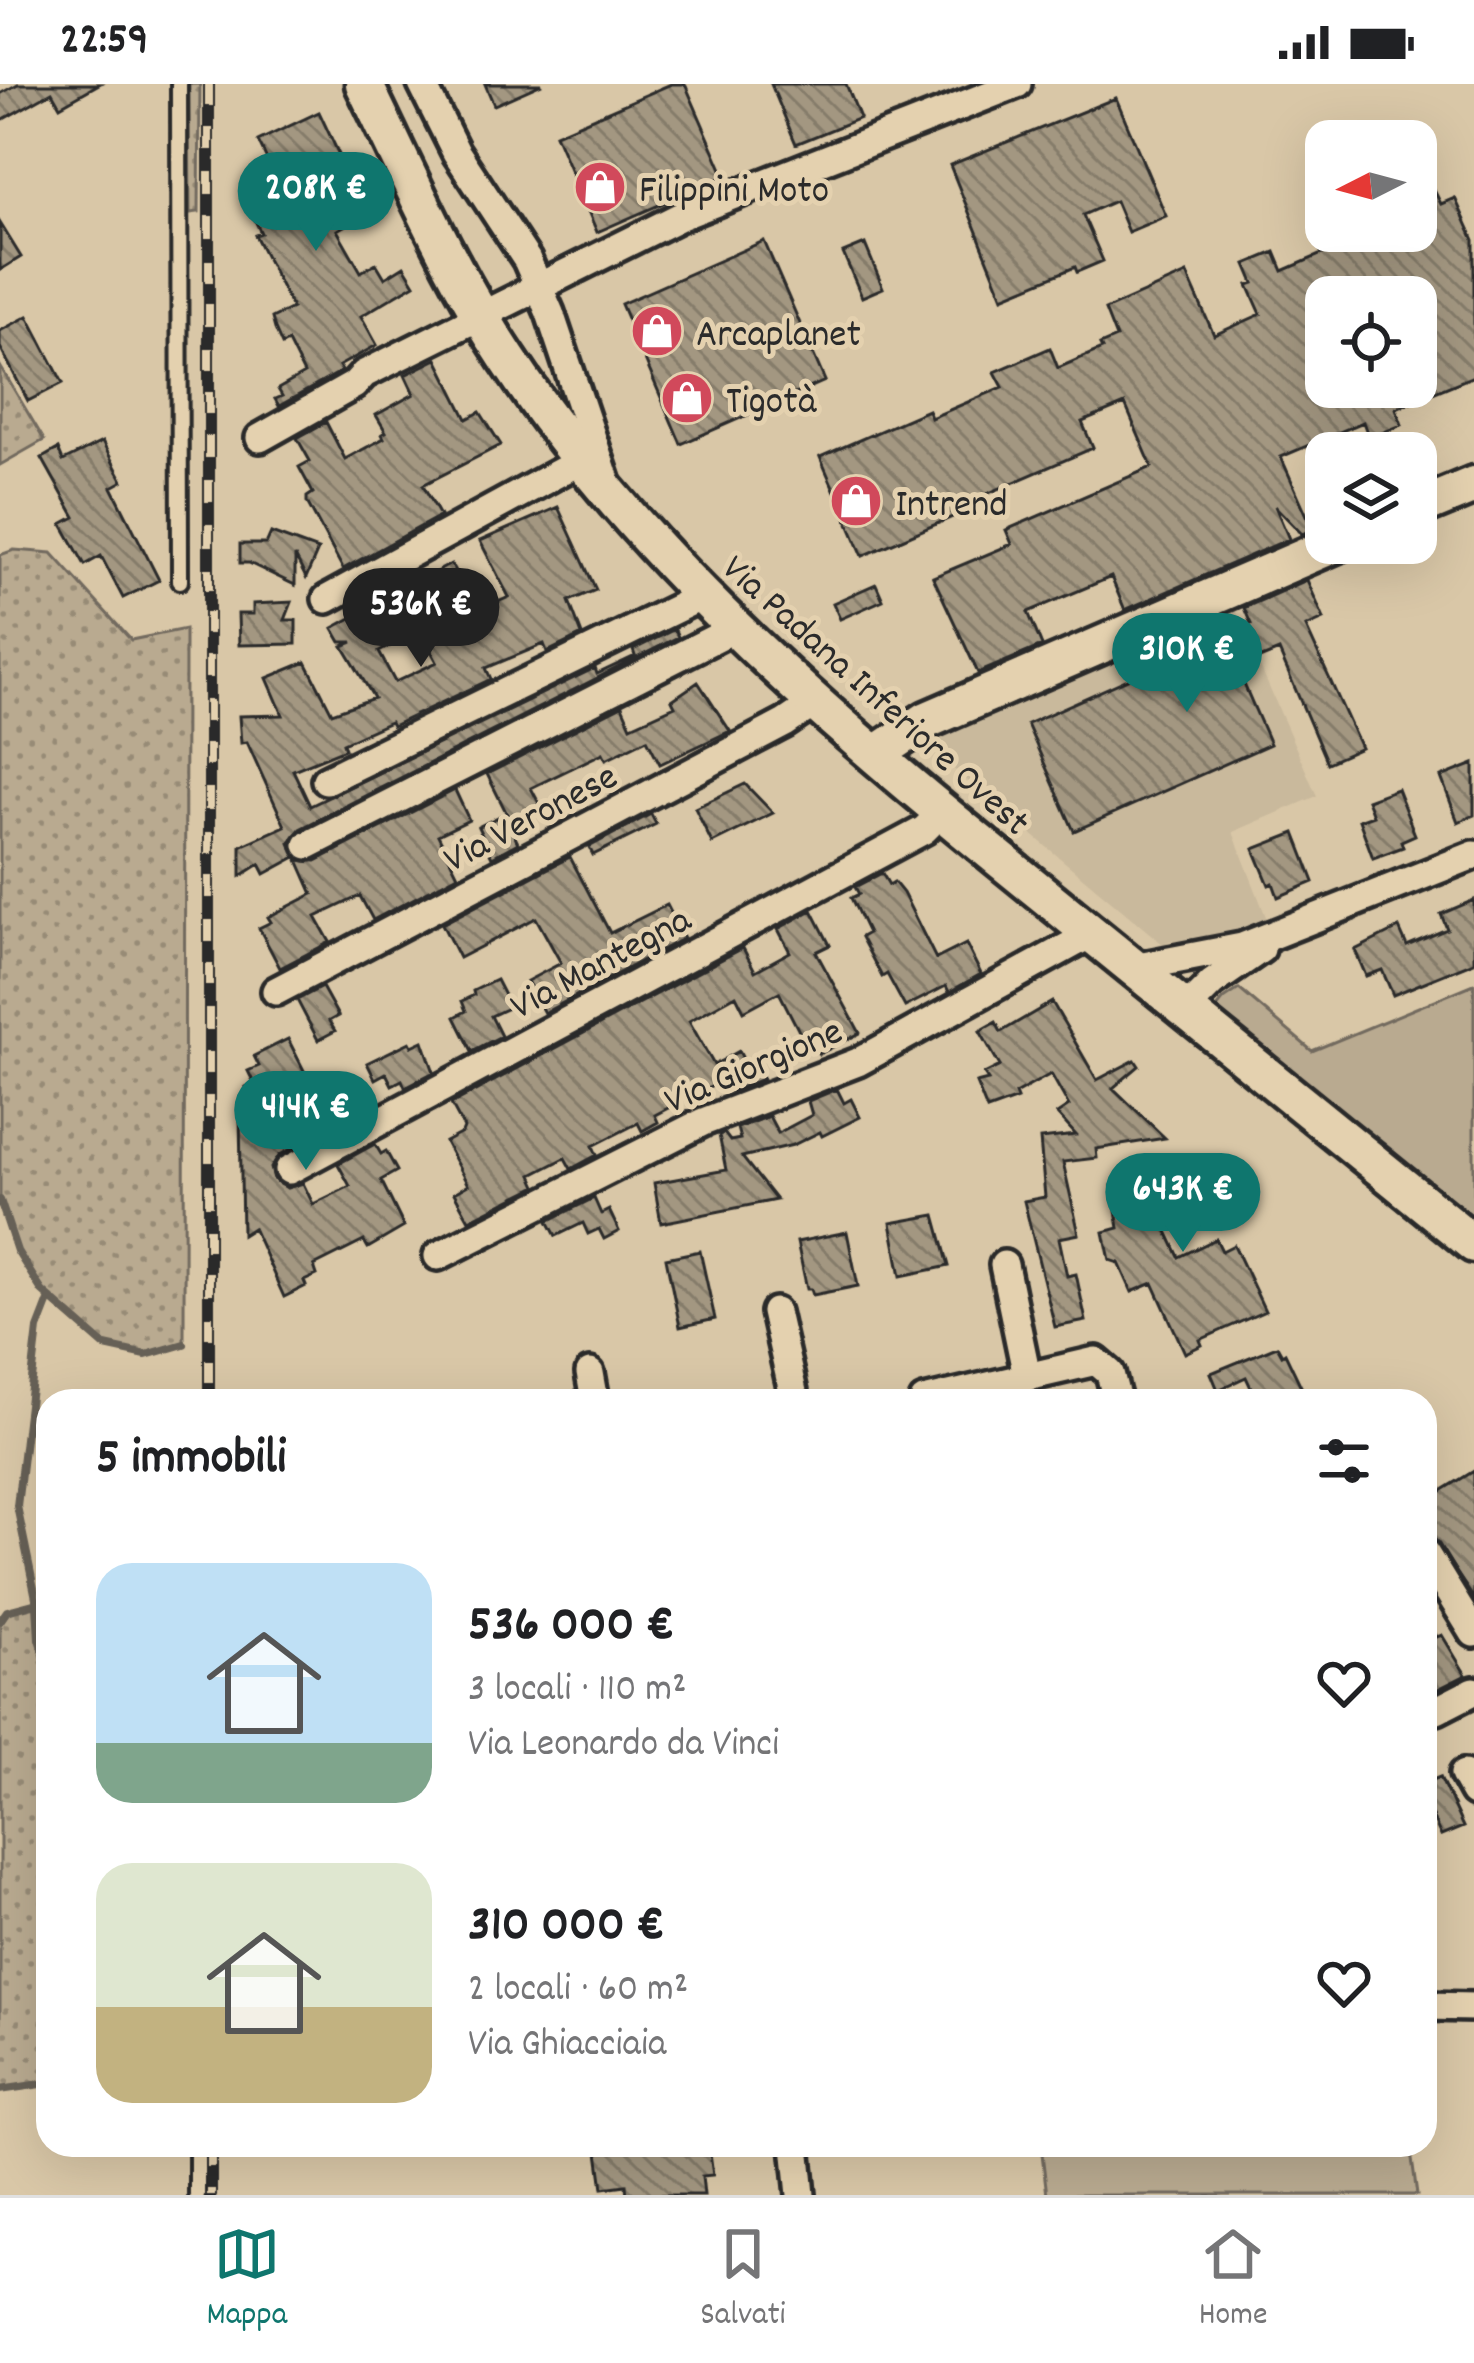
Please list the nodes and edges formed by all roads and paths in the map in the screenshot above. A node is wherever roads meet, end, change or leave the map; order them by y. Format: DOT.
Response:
graph roads {
  1 [pos="179,84"];
  2 [pos="364,84"];
  3 [pos="422,84"];
  4 [pos="1017,84"];
  5 [pos="539,289"];
  6 [pos="481,315"];
  7 [pos="260,438"];
  8 [pos="584,459"];
  9 [pos="1474,485"];
  10 [pos="609,489"];
  11 [pos="1437,500"];
  12 [pos="1305,557"];
  13 [pos="180,581"];
  14 [pos="704,595"];
  15 [pos="327,599"];
  16 [pos="736,627"];
  17 [pos="816,702"];
  18 [pos="875,755"];
  19 [pos="326,780"];
  20 [pos="942,812"];
  21 [pos="308,845"];
  22 [pos="1474,855"];
  23 [pos="1289,930"];
  24 [pos="1091,934"];
  25 [pos="1133,968"];
  26 [pos="276,991"];
  27 [pos="1185,1010"];
  28 [pos="289,1170"];
  29 [pos="1474,1244"];
  30 [pos="438,1256"];
  31 [pos="1004,1265"];
  32 [pos="776,1312"];
  33 [pos="1027,1376"];
  34 [pos="792,1389"];
  35 [pos="973,1389"];
  36 [pos="1114,1389"];
  37 [pos="1437,1573"];
  38 [pos="1474,1633"];
  39 [pos="1474,1690"];
  40 [pos="1437,1711"];
  41 [pos="1437,2006"];
  42 [pos="1474,2007"];
  43 [pos="197,2157"];
  44 [pos="797,2157"];
  45 [pos="197,2195"];
  46 [pos="801,2195"];
  1 -- 13 [label="lane"];
  2 -- 6 [label="street, Via Padana Inferiore Ovest"];
  3 -- 5 [label="street"];
  4 -- 5 [label="street"];
  5 -- 6 [label="street"];
  5 -- 10 [label="street"];
  6 -- 7 [label="street"];
  6 -- 8 [label="street, Via Padana Inferiore Ovest"];
  8 -- 10 [label="street, Via Padana Inferiore Ovest"];
  8 -- 15 [label="street"];
  9 -- 11 [label="street"];
  10 -- 14 [label="street, Via Padana Inferiore Ovest"];
  12 -- 18 [label="street"];
  14 -- 16 [label="street, Via Padana Inferiore Ovest"];
  14 -- 19 [label="street"];
  16 -- 17 [label="street, Via Padana Inferiore Ovest"];
  16 -- 21 [label="street"];
  17 -- 18 [label="street, Via Padana Inferiore Ovest"];
  17 -- 26 [label="street, Via Veronese"];
  18 -- 20 [label="street, Via Padana Inferiore Ovest"];
  20 -- 24 [label="street, Via Padana Inferiore Ovest"];
  20 -- 28 [label="street, Via Mantegna"];
  22 -- 23 [label="street"];
  23 -- 25 [label="street"];
  23 -- 27 [label="street"];
  24 -- 25 [label="street, Via Padana Inferiore Ovest"];
  24 -- 30 [label="street, Via Giorgione"];
  25 -- 27 [label="street, Via Padana Inferiore Ovest"];
  27 -- 29 [label="street, Via Padana Inferiore Ovest"];
  31 -- 33 [label="street"];
  32 -- 34 [label="street"];
  33 -- 35 [label="street"];
  33 -- 36 [label="street"];
  37 -- 38 [label="street"];
  39 -- 40 [label="street"];
  41 -- 42 [label="street"];
  43 -- 45 [label="lane"];
  44 -- 46 [label="street"];
}
